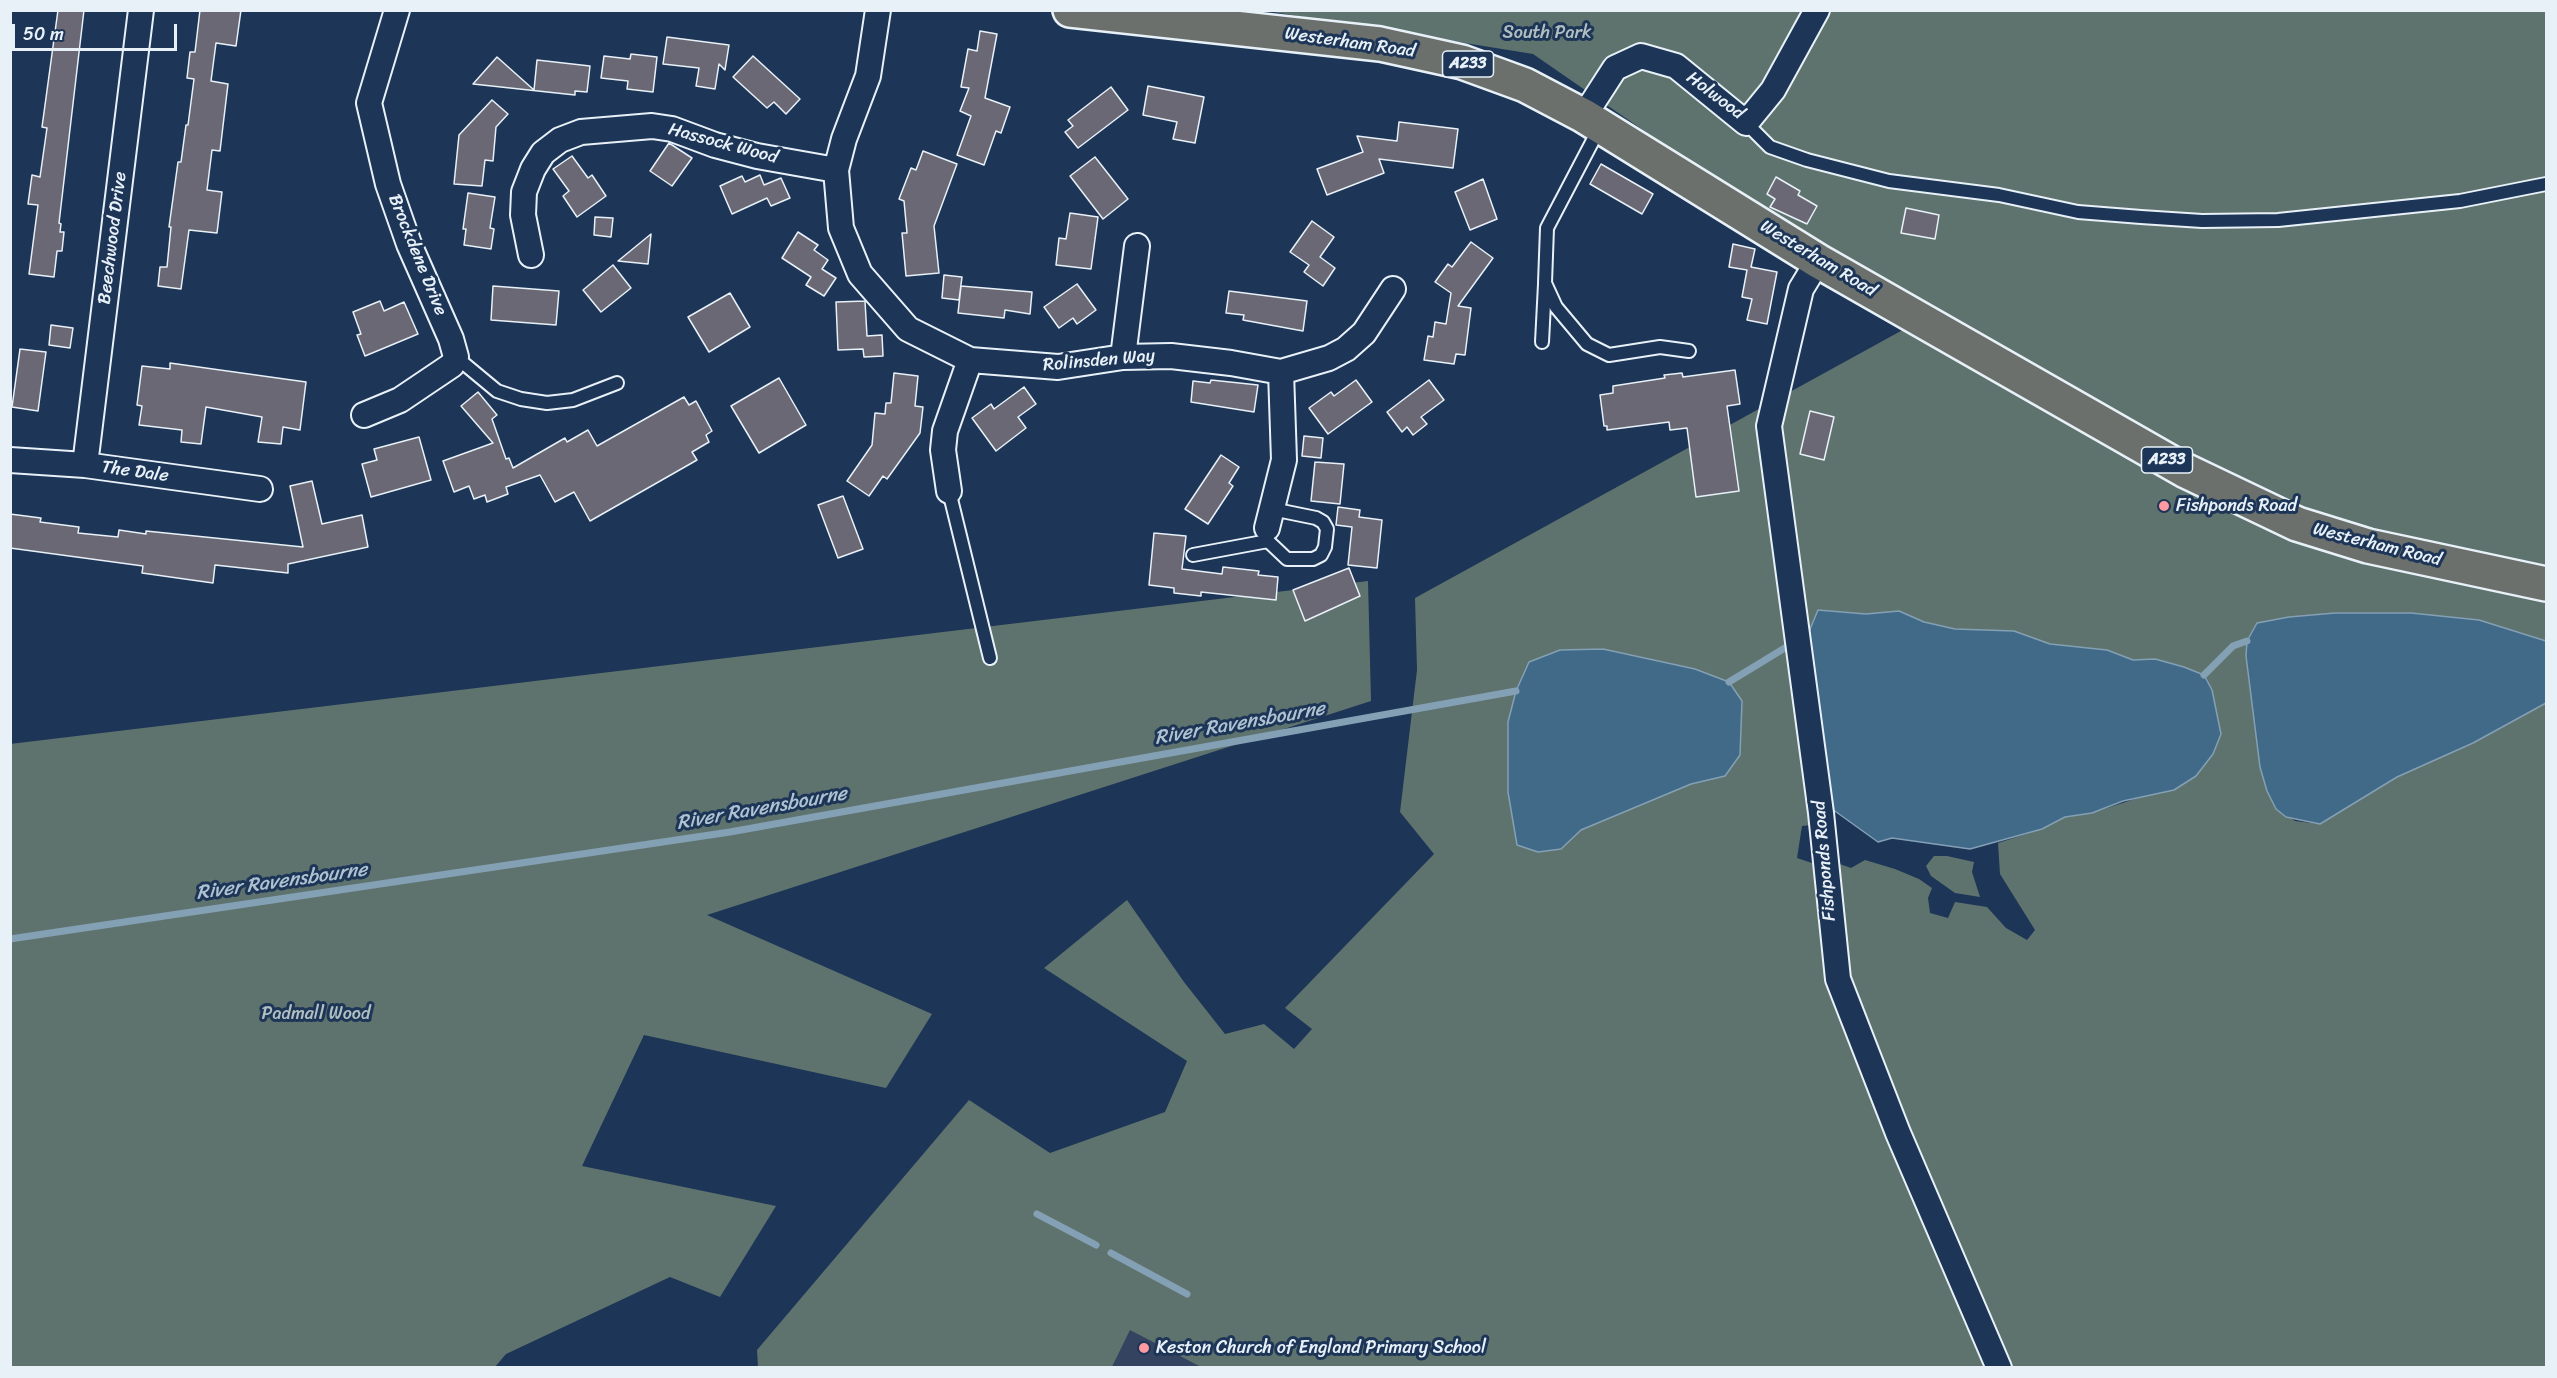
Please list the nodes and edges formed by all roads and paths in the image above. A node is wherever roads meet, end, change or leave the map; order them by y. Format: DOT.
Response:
graph roads {
  1 [pos="141,10"];
  2 [pos="397,10"];
  3 [pos="878,10"];
  4 [pos="1070,10"];
  5 [pos="1818,10"];
  6 [pos="1593,121"];
  7 [pos="1746,123"];
  8 [pos="836,170"];
  9 [pos="2547,184"];
  10 [pos="1137,246"];
  11 [pos="531,255"];
  12 [pos="1818,261"];
  13 [pos="1545,283"];
  14 [pos="1393,288"];
  15 [pos="1542,342"];
  16 [pos="1689,351"];
  17 [pos="456,357"];
  18 [pos="1122,357"];
  19 [pos="970,360"];
  20 [pos="1281,372"];
  21 [pos="617,383"];
  22 [pos="364,415"];
  23 [pos="10,460"];
  24 [pos="85,465"];
  25 [pos="260,489"];
  26 [pos="950,491"];
  27 [pos="1269,526"];
  28 [pos="1193,555"];
  29 [pos="2547,584"];
  30 [pos="990,658"];
  31 [pos="1999,1368"];
  1 -- 24 [label="street, Beechwood Drive"];
  2 -- 17 [label="street, Brockdene Drive"];
  3 -- 8 [label="street, Rolinsden Way"];
  4 -- 6 [label="main road, Westerham Road / A233"];
  5 -- 7 [label="street, Holwood"];
  6 -- 7 [label="street, Holwood"];
  6 -- 12 [label="main road, Westerham Road / A233"];
  6 -- 13 [label="lane"];
  7 -- 9 [label="lane"];
  8 -- 11 [label="street, Hassock Wood"];
  8 -- 19 [label="street, Rolinsden Way"];
  10 -- 18 [label="street"];
  12 -- 29 [label="main road, Westerham Road / A233"];
  12 -- 31 [label="street, Fishponds Road"];
  13 -- 15 [label="lane"];
  13 -- 16 [label="lane"];
  14 -- 20 [label="street, Rolinsden Way"];
  17 -- 21 [label="lane"];
  17 -- 22 [label="street"];
  18 -- 19 [label="street, Rolinsden Way"];
  18 -- 20 [label="street, Rolinsden Way"];
  19 -- 26 [label="street"];
  20 -- 27 [label="street"];
  23 -- 24 [label="street, The Dale"];
  24 -- 25 [label="street, The Dale"];
  26 -- 30 [label="lane"];
  27 -- 28 [label="lane"];
}
